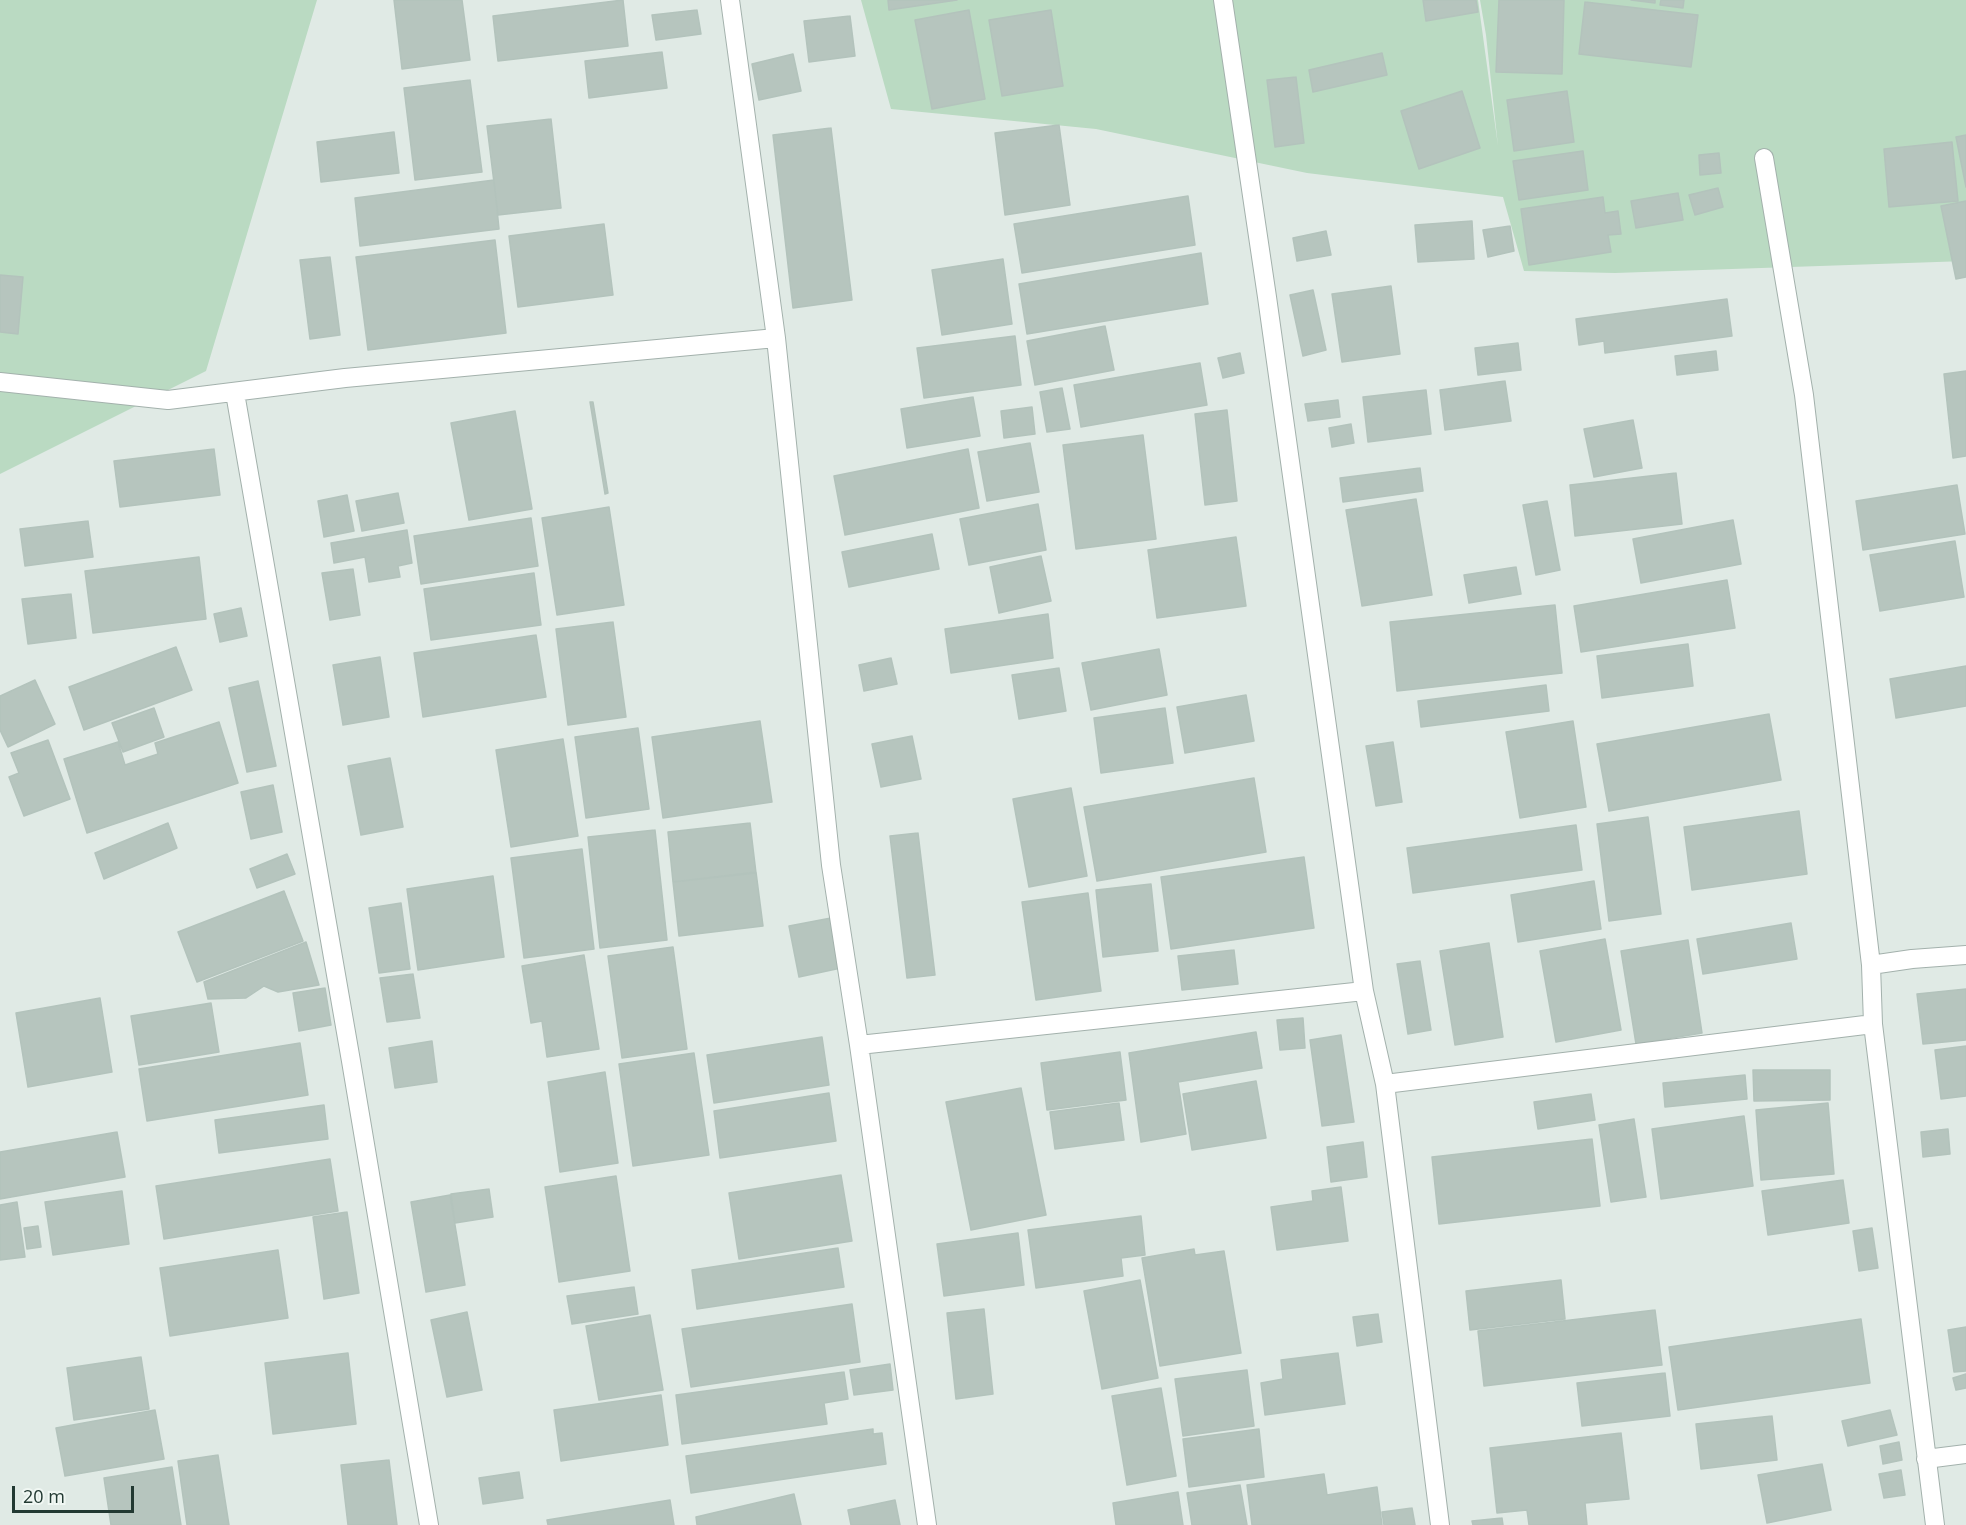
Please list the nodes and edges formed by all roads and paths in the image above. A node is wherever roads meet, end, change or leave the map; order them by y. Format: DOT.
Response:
graph roads {
  1 [pos="730,0"];
  2 [pos="1223,0"];
  3 [pos="1764,158"];
  4 [pos="776,338"];
  5 [pos="0,382"];
  6 [pos="236,393"];
  7 [pos="1966,956"];
  8 [pos="1871,965"];
  9 [pos="1364,991"];
  10 [pos="1873,1024"];
  11 [pos="858,1045"];
  12 [pos="1384,1084"];
  13 [pos="1966,1454"];
  14 [pos="1926,1459"];
  15 [pos="429,1525"];
  16 [pos="927,1525"];
  17 [pos="1440,1525"];
  18 [pos="1935,1525"];
  1 -- 4 [label="street"];
  2 -- 9 [label="street"];
  3 -- 8 [label="street"];
  4 -- 6 [label="street"];
  4 -- 11 [label="street"];
  5 -- 6 [label="street"];
  6 -- 15 [label="street"];
  7 -- 8 [label="street"];
  8 -- 10 [label="street"];
  9 -- 11 [label="street"];
  9 -- 12 [label="street"];
  10 -- 12 [label="street"];
  10 -- 14 [label="street"];
  11 -- 16 [label="street"];
  12 -- 17 [label="street"];
  13 -- 14 [label="street"];
  14 -- 18 [label="street"];
}
